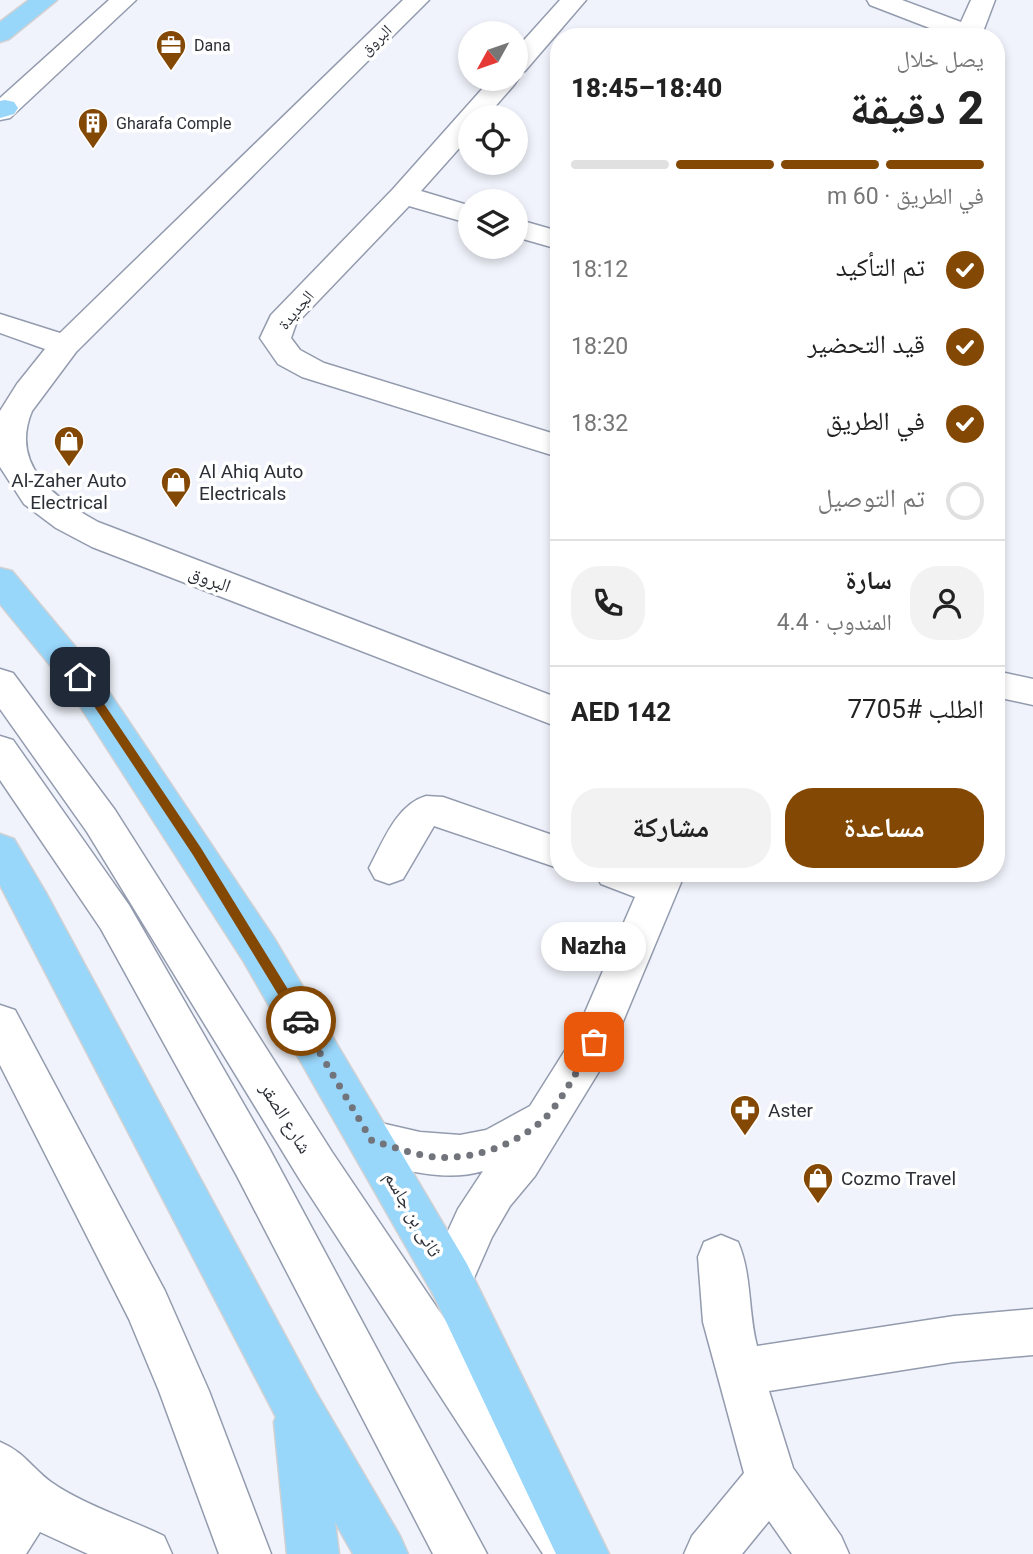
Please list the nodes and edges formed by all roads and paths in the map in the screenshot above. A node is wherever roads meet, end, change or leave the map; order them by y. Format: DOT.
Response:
graph roads {
  1 [pos="45,0"];
  2 [pos="124,0"];
  3 [pos="417,0"];
  4 [pos="574,0"];
  5 [pos="879,0"];
  6 [pos="984,0"];
  7 [pos="950,28"];
  8 [pos="971,28"];
  9 [pos="0,34"];
  10 [pos="528,52"];
  11 [pos="494,91"];
  12 [pos="2,110"];
  13 [pos="402,195"];
  14 [pos="458,211"];
  15 [pos="528,231"];
  16 [pos="550,238"];
  17 [pos="0,323"];
  18 [pos="65,345"];
  19 [pos="550,444"];
  20 [pos="0,580"];
  21 [pos="0,682"];
  22 [pos="1005,686"];
  23 [pos="1033,692"];
  24 [pos="550,710"];
  25 [pos="0,750"];
  26 [pos="0,850"];
  27 [pos="550,850"];
  28 [pos="388,868"];
  29 [pos="662,882"];
  30 [pos="0,1023"];
  31 [pos="545,1118"];
  32 [pos="372,1141"];
  33 [pos="721,1257"];
  34 [pos="450,1279"];
  35 [pos="1033,1332"];
  36 [pos="738,1372"];
  37 [pos="297,1406"];
  38 [pos="772,1481"];
  39 [pos="16,1483"];
  40 [pos="0,1547"];
  41 [pos="146,1554"];
  42 [pos="245,1554"];
  43 [pos="313,1554"];
  44 [pos="382,1554"];
  45 [pos="461,1554"];
  46 [pos="573,1554"];
  47 [pos="583,1554"];
  48 [pos="710,1554"];
  49 [pos="823,1554"];
  1 -- 9 [label="main road"];
  2 -- 12 [label="street"];
  3 -- 18 [label="street, البروق"];
  4 -- 10 [label="street"];
  5 -- 7 [label="street"];
  6 -- 8 [label="street"];
  11 -- 13 [label="street, الجديدة"];
  13 -- 14 [label="street"];
  13 -- 19 [label="street, الجديدة"];
  15 -- 16 [label="street"];
  17 -- 18 [label="street"];
  18 -- 24 [label="street, البروق"];
  20 -- 32 [label="main road, ثانى بن جاسم"];
  21 -- 46 [label="street, شارع الصقر"];
  22 -- 23 [label="street"];
  25 -- 45 [label="street"];
  26 -- 37 [label="main road"];
  27 -- 28 [label="street"];
  29 -- 31 [label="street"];
  30 -- 42 [label="street"];
  31 -- 32 [label="street"];
  31 -- 34 [label="street"];
  32 -- 34 [label="main road, ثانى بن جاسم"];
  33 -- 36 [label="street"];
  34 -- 47 [label="main road, ثانى بن جاسم"];
  35 -- 36 [label="street"];
  36 -- 38 [label="street"];
  37 -- 43 [label="main road"];
  37 -- 44 [label="main road"];
  38 -- 48 [label="street"];
  38 -- 49 [label="street"];
  39 -- 40 [label="street"];
  39 -- 41 [label="street"];
}
